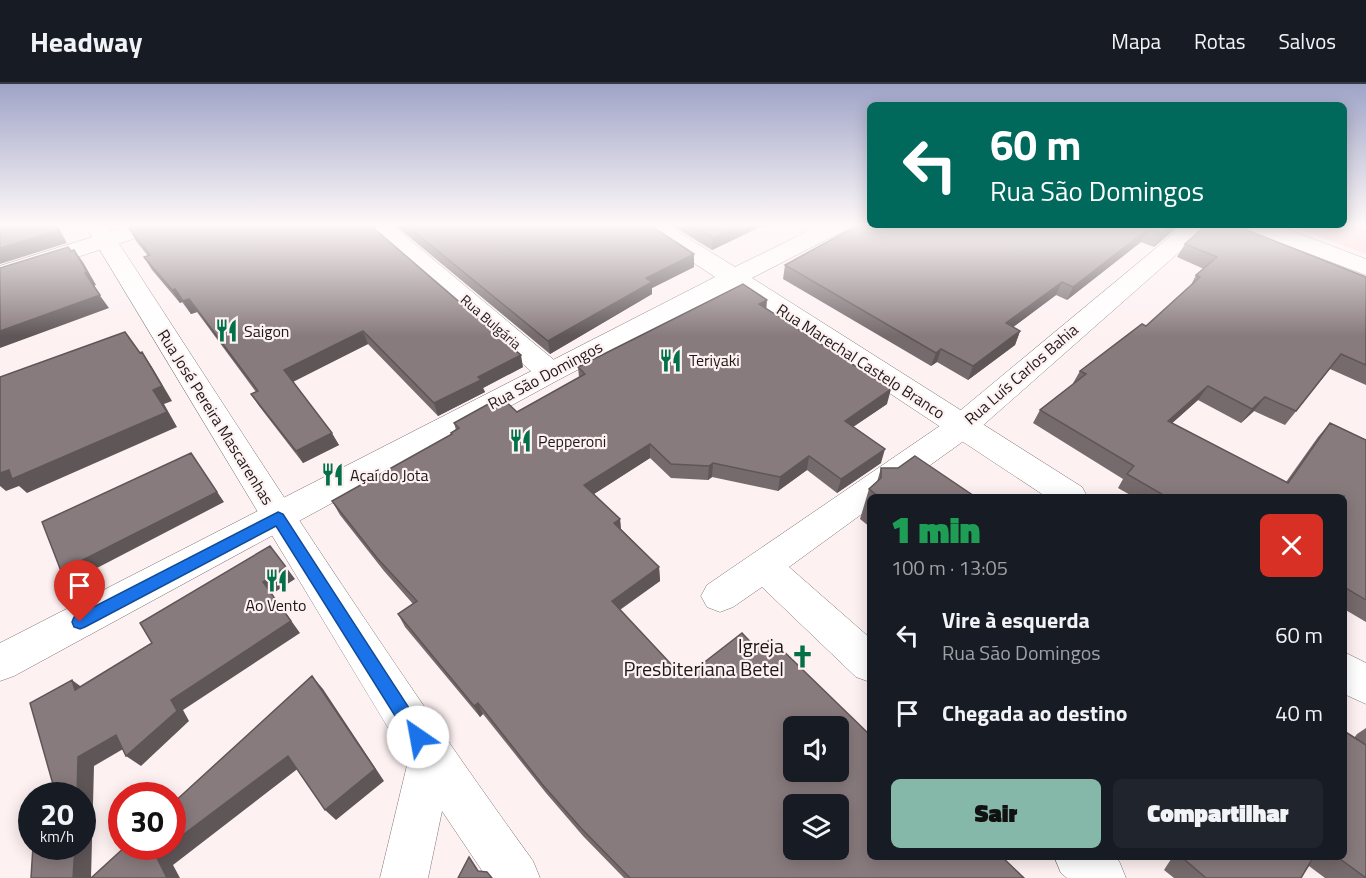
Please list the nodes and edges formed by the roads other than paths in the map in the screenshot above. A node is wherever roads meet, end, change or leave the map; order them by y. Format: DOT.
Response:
graph roads {
  1 [pos="29,262"];
  2 [pos="120,262"];
  3 [pos="421,262"];
  4 [pos="709,262"];
  5 [pos="764,262"];
  6 [pos="1154,262"];
  7 [pos="1351,262"];
  8 [pos="1366,268"];
  9 [pos="0,274"];
  10 [pos="733,278"];
  11 [pos="550,372"];
  12 [pos="961,426"];
  13 [pos="1067,494"];
  14 [pos="278,518"];
  15 [pos="764,566"];
  16 [pos="720,596"];
  17 [pos="867,661"];
  18 [pos="0,663"];
  19 [pos="1347,673"];
  20 [pos="1366,685"];
  21 [pos="431,757"];
  22 [pos="1082,860"];
  23 [pos="404,878"];
  24 [pos="516,878"];
  25 [pos="1102,878"];
  1 -- 9 [label="street"];
  2 -- 14 [label="street, Rua José Pereira Mascarenhas"];
  3 -- 11 [label="street, Rua Bulgária"];
  4 -- 10 [label="street, Rua Marechal Castelo Branco"];
  5 -- 10 [label="street, Rua São Domingos"];
  6 -- 12 [label="street, Rua Luís Carlos Bahia"];
  7 -- 8 [label="street"];
  10 -- 11 [label="street, Rua São Domingos"];
  10 -- 12 [label="street, Rua Marechal Castelo Branco"];
  11 -- 14 [label="street, Rua São Domingos"];
  12 -- 13 [label="street, Rua Marechal Castelo Branco"];
  12 -- 15 [label="street, Rua Luís Carlos Bahia"];
  14 -- 18 [label="street, Rua São Domingos"];
  14 -- 21 [label="street, Rua José Pereira Mascarenhas"];
  15 -- 16 [label="street, Rua Luís Carlos Bahia"];
  15 -- 17 [label="street"];
  19 -- 20 [label="street"];
  21 -- 23 [label="street"];
  21 -- 24 [label="street, Rua José Pereira Mascarenhas"];
  22 -- 25 [label="street"];
}
